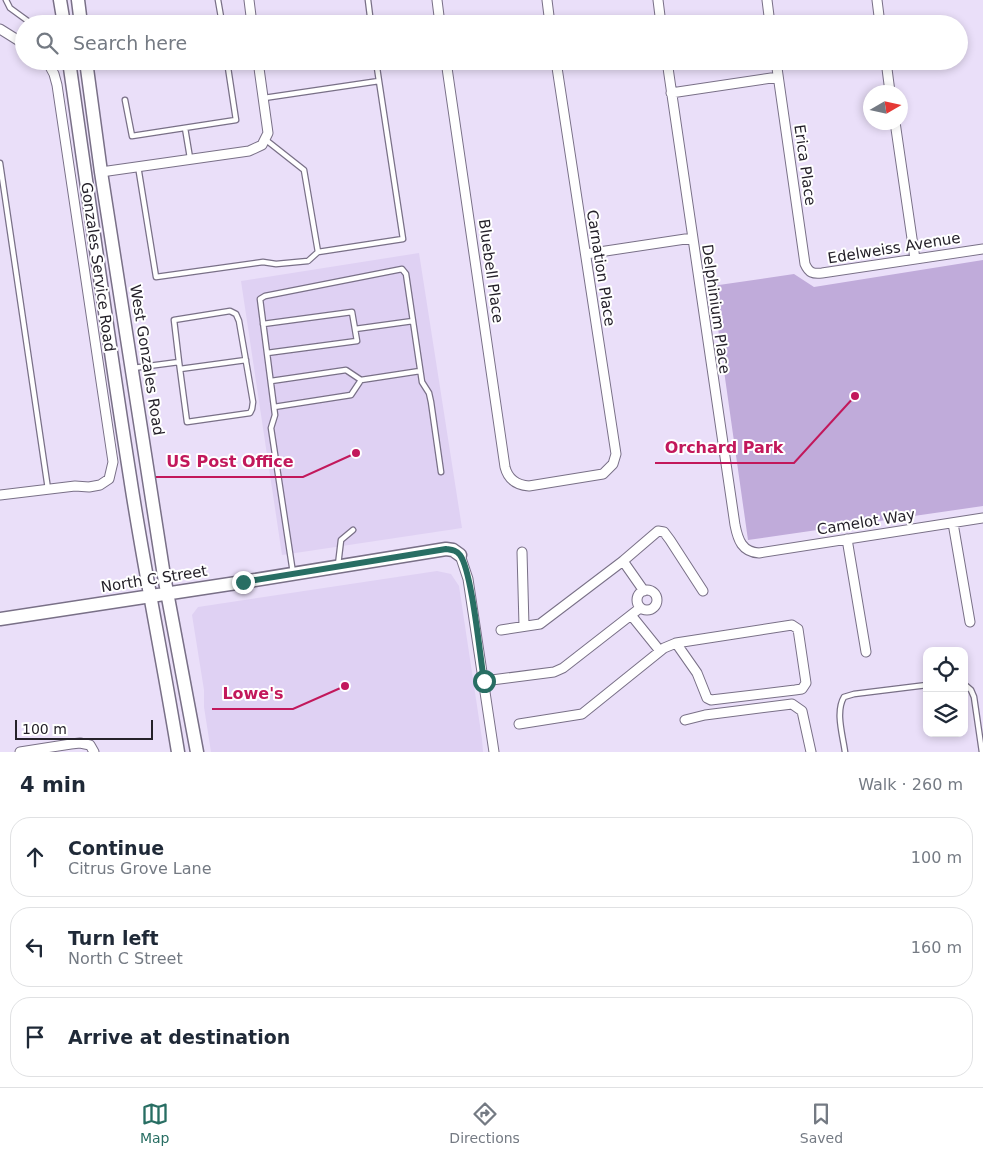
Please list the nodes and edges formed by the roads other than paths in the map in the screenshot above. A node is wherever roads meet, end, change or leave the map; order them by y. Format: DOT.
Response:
graph roads {
  1 [pos="6,0"];
  2 [pos="60,0"];
  3 [pos="78,0"];
  4 [pos="218,0"];
  5 [pos="248,0"];
  6 [pos="368,0"];
  7 [pos="437,0"];
  8 [pos="546,0"];
  9 [pos="658,0"];
  10 [pos="767,0"];
  11 [pos="877,0"];
  12 [pos="20,15"];
  13 [pos="62,15"];
  14 [pos="80,15"];
  15 [pos="221,15"];
  16 [pos="251,15"];
  17 [pos="370,15"];
  18 [pos="439,15"];
  19 [pos="548,15"];
  20 [pos="660,15"];
  21 [pos="769,15"];
  22 [pos="879,15"];
  23 [pos="0,29"];
  24 [pos="15,38"];
  25 [pos="52,70"];
  26 [pos="70,70"];
  27 [pos="87,70"];
  28 [pos="229,70"];
  29 [pos="259,70"];
  30 [pos="377,70"];
  31 [pos="447,70"];
  32 [pos="557,70"];
  33 [pos="667,70"];
  34 [pos="777,70"];
  35 [pos="887,70"];
  36 [pos="778,76"];
  37 [pos="379,81"];
  38 [pos="889,85"];
  39 [pos="671,92"];
  40 [pos="263,98"];
  41 [pos="125,100"];
  42 [pos="185,128"];
  43 [pos="896,130"];
  44 [pos="264,143"];
  45 [pos="190,158"];
  46 [pos="0,163"];
  47 [pos="138,166"];
  48 [pos="101,172"];
  49 [pos="692,238"];
  50 [pos="983,249"];
  51 [pos="318,252"];
  52 [pos="586,254"];
  53 [pos="915,259"];
  54 [pos="810,272"];
  55 [pos="413,321"];
  56 [pos="263,324"];
  57 [pos="355,329"];
  58 [pos="267,353"];
  59 [pos="246,360"];
  60 [pos="178,362"];
  61 [pos="132,368"];
  62 [pos="180,369"];
  63 [pos="420,371"];
  64 [pos="361,380"];
  65 [pos="270,381"];
  66 [pos="274,407"];
  67 [pos="441,472"];
  68 [pos="603,474"];
  69 [pos="48,489"];
  70 [pos="0,496"];
  71 [pos="983,518"];
  72 [pos="953,523"];
  73 [pos="353,530"];
  74 [pos="847,539"];
  75 [pos="522,552"];
  76 [pos="754,553"];
  77 [pos="460,555"];
  78 [pos="623,561"];
  79 [pos="338,567"];
  80 [pos="293,574"];
  81 [pos="644,591"];
  82 [pos="703,591"];
  83 [pos="167,594"];
  84 [pos="150,596"];
  85 [pos="640,608"];
  86 [pos="631,614"];
  87 [pos="0,619"];
  88 [pos="970,622"];
  89 [pos="524,626"];
  90 [pos="501,630"];
  91 [pos="676,643"];
  92 [pos="660,651"];
  93 [pos="866,652"];
  94 [pos="484,681"];
  95 [pos="923,685"];
  96 [pos="968,687"];
  97 [pos="684,720"];
  98 [pos="519,724"];
  99 [pos="20,752"];
  100 [pos="94,752"];
  101 [pos="178,752"];
  102 [pos="197,752"];
  103 [pos="494,752"];
  104 [pos="811,752"];
  105 [pos="845,752"];
  106 [pos="982,752"];
  1 -- 12 [label="lane"];
  2 -- 13 [label="main road"];
  3 -- 14 [label="main road"];
  4 -- 15 [label="lane"];
  5 -- 16 [label="street"];
  6 -- 17 [label="lane"];
  7 -- 18 [label="street"];
  8 -- 19 [label="street"];
  9 -- 20 [label="street"];
  10 -- 21 [label="street"];
  11 -- 22 [label="street"];
  23 -- 24 [label="street"];
  25 -- 69 [label="street, Gonzales Service Road"];
  26 -- 84 [label="main road"];
  27 -- 48 [label="main road, West Gonzales Road"];
  28 -- 42 [label="lane"];
  29 -- 40 [label="street"];
  30 -- 37 [label="lane"];
  31 -- 68 [label="street, Bluebell Place"];
  32 -- 52 [label="street, Carnation Place"];
  33 -- 39 [label="street, Delphinium Place"];
  34 -- 36 [label="street, Erica Place"];
  35 -- 38 [label="street"];
  36 -- 39 [label="street"];
  36 -- 54 [label="street, Erica Place"];
  37 -- 40 [label="lane"];
  37 -- 51 [label="lane"];
  39 -- 49 [label="street, Delphinium Place"];
  40 -- 44 [label="street"];
  41 -- 42 [label="lane"];
  42 -- 45 [label="lane"];
  43 -- 53 [label="street"];
  44 -- 45 [label="street"];
  44 -- 51 [label="lane"];
  45 -- 47 [label="street"];
  46 -- 69 [label="lane"];
  47 -- 48 [label="street"];
  47 -- 51 [label="lane"];
  48 -- 61 [label="main road, West Gonzales Road"];
  49 -- 52 [label="street"];
  49 -- 76 [label="street, Delphinium Place"];
  50 -- 53 [label="street, Edelweiss Avenue"];
  52 -- 68 [label="street, Carnation Place"];
  53 -- 54 [label="street, Edelweiss Avenue"];
  55 -- 56 [label="lane"];
  55 -- 57 [label="lane"];
  55 -- 63 [label="lane"];
  56 -- 57 [label="lane"];
  56 -- 58 [label="lane"];
  57 -- 58 [label="lane"];
  58 -- 65 [label="lane"];
  59 -- 60 [label="lane"];
  59 -- 62 [label="lane"];
  59 -- 62 [label="lane"];
  60 -- 61 [label="lane"];
  60 -- 62 [label="lane"];
  61 -- 83 [label="main road, West Gonzales Road"];
  63 -- 64 [label="lane"];
  63 -- 67 [label="lane"];
  64 -- 65 [label="lane"];
  64 -- 66 [label="lane"];
  65 -- 66 [label="lane"];
  66 -- 80 [label="lane"];
  69 -- 70 [label="street"];
  71 -- 72 [label="street, Camelot Way"];
  72 -- 74 [label="street, Camelot Way"];
  72 -- 88 [label="street"];
  73 -- 79 [label="lane"];
  74 -- 76 [label="street, Camelot Way"];
  74 -- 93 [label="street"];
  75 -- 89 [label="street"];
  77 -- 79 [label="main road, North C Street"];
  77 -- 94 [label="street"];
  78 -- 81 [label="street"];
  78 -- 82 [label="street"];
  78 -- 89 [label="street"];
  79 -- 80 [label="main road, North C Street"];
  80 -- 83 [label="main road, North C Street"];
  81 -- 85 [label="street"];
  81 -- 85 [label="street"];
  83 -- 84 [label="main road, North C Street"];
  83 -- 102 [label="main road, West Gonzales Road"];
  84 -- 87 [label="main road, North C Street"];
  84 -- 101 [label="main road"];
  85 -- 86 [label="street"];
  86 -- 92 [label="street"];
  86 -- 94 [label="street"];
  89 -- 90 [label="street"];
  91 -- 91 [label="street"];
  91 -- 92 [label="street"];
  92 -- 98 [label="street"];
  94 -- 103 [label="street"];
  95 -- 105 [label="lane"];
  96 -- 106 [label="lane"];
  97 -- 104 [label="street"];
  99 -- 100 [label="street"];
}
